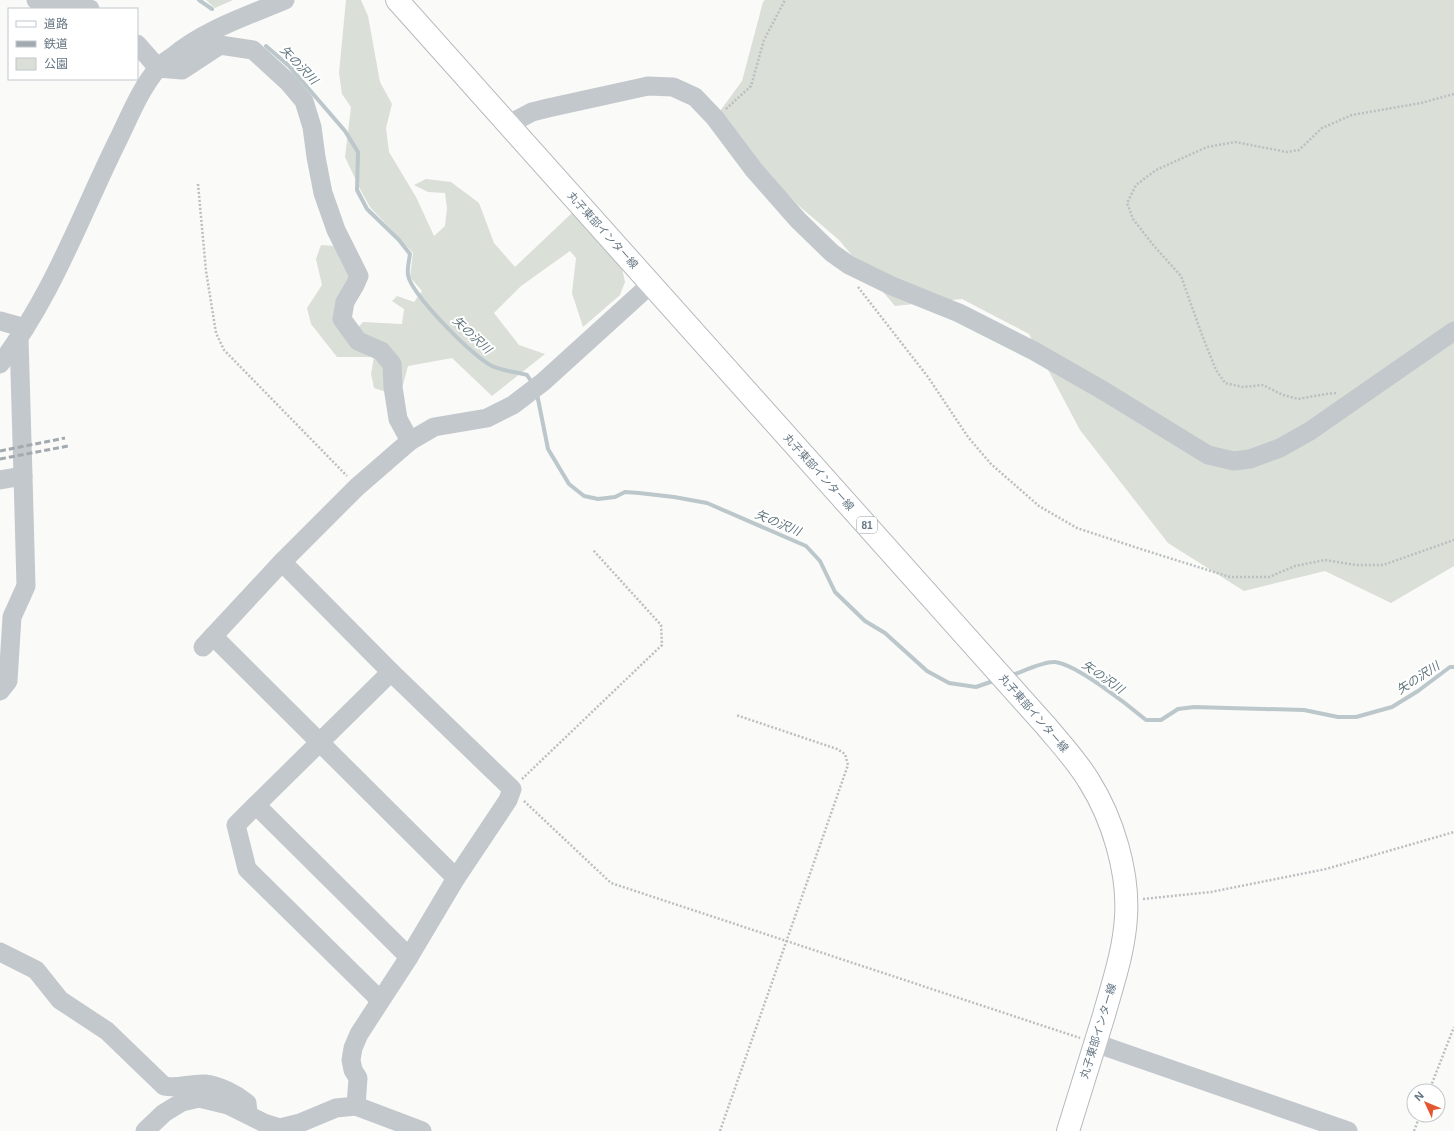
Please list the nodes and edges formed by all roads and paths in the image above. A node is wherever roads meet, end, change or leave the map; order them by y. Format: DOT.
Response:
graph roads {
  1 [pos="36,0"];
  2 [pos="285,0"];
  3 [pos="397,0"];
  4 [pos="785,0"];
  5 [pos="76,8"];
  6 [pos="138,45"];
  7 [pos="158,68"];
  8 [pos="1454,94"];
  9 [pos="715,118"];
  10 [pos="509,124"];
  11 [pos="198,184"];
  12 [pos="651,284"];
  13 [pos="855,284"];
  14 [pos="0,321"];
  15 [pos="1454,331"];
  16 [pos="22,333"];
  17 [pos="0,364"];
  18 [pos="1353,401"];
  19 [pos="410,441"];
  20 [pos="23,476"];
  21 [pos="0,480"];
  22 [pos="357,487"];
  23 [pos="1454,540"];
  24 [pos="593,550"];
  25 [pos="282,562"];
  26 [pos="391,672"];
  27 [pos="0,691"];
  28 [pos="736,715"];
  29 [pos="319,743"];
  30 [pos="512,789"];
  31 [pos="256,805"];
  32 [pos="1454,832"];
  33 [pos="456,878"];
  34 [pos="1126,900"];
  35 [pos="787,941"];
  36 [pos="0,952"];
  37 [pos="409,957"];
  38 [pos="380,1000"];
  39 [pos="1454,1028"];
  40 [pos="1095,1043"];
  41 [pos="1432,1083"];
  42 [pos="356,1106"];
  43 [pos="248,1114"];
  44 [pos="145,1131"];
  45 [pos="422,1131"];
  46 [pos="720,1131"];
  47 [pos="1068,1131"];
  48 [pos="1348,1131"];
  1 -- 5 [label="street"];
  2 -- 7 [label="street"];
  3 -- 10 [label="main road, 丸子東部インター線 / 81"];
  4 -- 9 [label="path"];
  6 -- 7 [label="street"];
  7 -- 16 [label="street"];
  7 -- 19 [label="street"];
  8 -- 18 [label="path"];
  9 -- 10 [label="street"];
  9 -- 18 [label="street"];
  10 -- 12 [label="main road, 丸子東部インター線 / 81"];
  11 -- 22 [label="path"];
  12 -- 19 [label="street"];
  12 -- 34 [label="main road, 丸子東部インター線 / 81"];
  13 -- 23 [label="path"];
  14 -- 16 [label="street"];
  15 -- 18 [label="street"];
  16 -- 17 [label="street"];
  16 -- 20 [label="street"];
  19 -- 22 [label="street"];
  20 -- 21 [label="street"];
  20 -- 27 [label="street"];
  22 -- 25 [label="street"];
  24 -- 30 [label="path"];
  25 -- 26 [label="street"];
  25 -- 29 [label="street"];
  26 -- 29 [label="street"];
  26 -- 30 [label="street"];
  28 -- 35 [label="path"];
  29 -- 31 [label="street"];
  29 -- 33 [label="street"];
  30 -- 33 [label="street"];
  30 -- 35 [label="path"];
  31 -- 37 [label="street"];
  31 -- 38 [label="street"];
  32 -- 34 [label="path"];
  33 -- 37 [label="street"];
  34 -- 40 [label="main road, 丸子東部インター線 / 81"];
  35 -- 40 [label="path"];
  35 -- 46 [label="path"];
  36 -- 43 [label="street"];
  37 -- 38 [label="street"];
  38 -- 42 [label="street"];
  39 -- 41 [label="path"];
  40 -- 47 [label="main road, 丸子東部インター線 / 81"];
  40 -- 48 [label="street"];
  42 -- 43 [label="street"];
  42 -- 45 [label="street"];
  43 -- 44 [label="street"];
}
